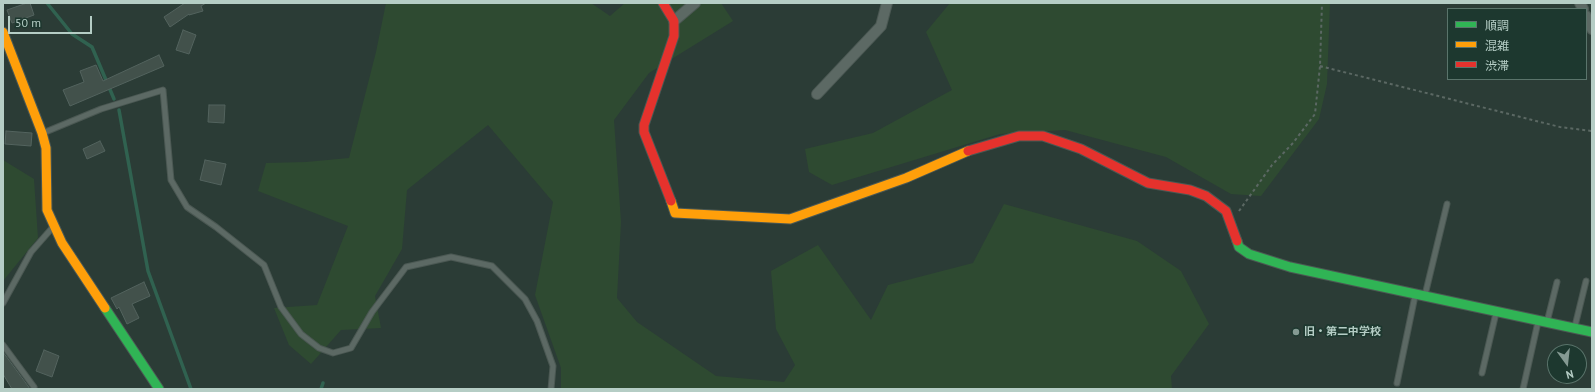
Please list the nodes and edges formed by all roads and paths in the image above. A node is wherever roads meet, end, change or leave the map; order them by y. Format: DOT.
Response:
graph roads {
  1 [pos="663,3"];
  2 [pos="695,3"];
  3 [pos="887,3"];
  4 [pos="1322,3"];
  5 [pos="1587,18"];
  6 [pos="674,21"];
  7 [pos="1592,29"];
  8 [pos="3,32"];
  9 [pos="1320,66"];
  10 [pos="817,94"];
  11 [pos="1592,131"];
  12 [pos="42,133"];
  13 [pos="1447,204"];
  14 [pos="1226,211"];
  15 [pos="54,226"];
  16 [pos="1586,281"];
  17 [pos="1557,282"];
  18 [pos="1415,294"];
  19 [pos="1425,296"];
  20 [pos="3,303"];
  21 [pos="1496,311"];
  22 [pos="1543,321"];
  23 [pos="1574,328"];
  24 [pos="1592,332"];
  25 [pos="3,345"];
  26 [pos="1482,372"];
  27 [pos="1397,383"];
  28 [pos="34,387"];
  29 [pos="159,389"];
  30 [pos="551,389"];
  31 [pos="1523,389"];
  1 -- 6 [label="street"];
  2 -- 6 [label="street"];
  3 -- 10 [label="street"];
  4 -- 9 [label="path"];
  5 -- 7 [label="street"];
  6 -- 14 [label="street"];
  8 -- 12 [label="street"];
  9 -- 11 [label="path"];
  9 -- 14 [label="path"];
  12 -- 15 [label="street"];
  12 -- 30 [label="lane"];
  13 -- 19 [label="lane"];
  14 -- 18 [label="street"];
  15 -- 20 [label="lane"];
  15 -- 29 [label="street"];
  16 -- 23 [label="lane"];
  17 -- 22 [label="lane"];
  18 -- 19 [label="street"];
  18 -- 27 [label="lane"];
  19 -- 21 [label="street"];
  21 -- 22 [label="street"];
  21 -- 26 [label="lane"];
  22 -- 23 [label="street"];
  22 -- 31 [label="lane"];
  23 -- 24 [label="street"];
  25 -- 28 [label="lane"];
}
